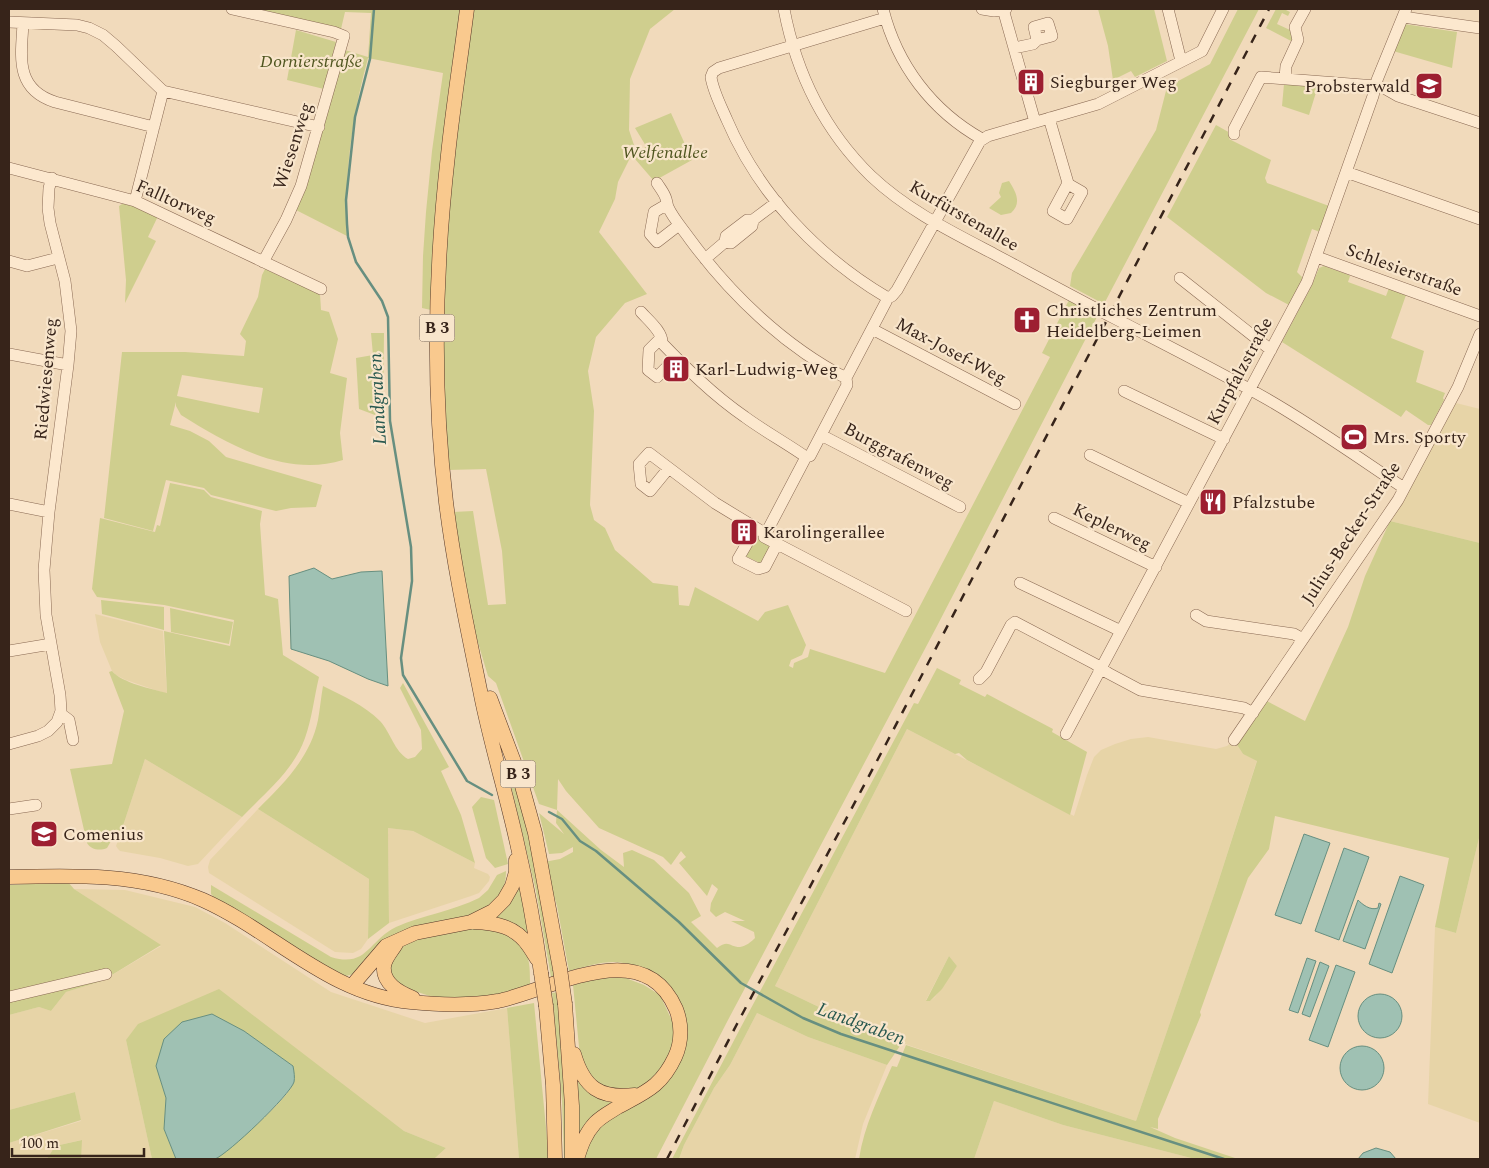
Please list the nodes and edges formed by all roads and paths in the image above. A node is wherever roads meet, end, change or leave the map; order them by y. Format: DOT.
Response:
graph roads {
  1 [pos="232,9"];
  2 [pos="467,9"];
  3 [pos="784,9"];
  4 [pos="982,9"];
  5 [pos="1004,9"];
  6 [pos="1168,9"];
  7 [pos="1223,9"];
  8 [pos="1305,9"];
  9 [pos="884,13"];
  10 [pos="1404,13"];
  11 [pos="9,22"];
  12 [pos="23,24"];
  13 [pos="1480,28"];
  14 [pos="1037,40"];
  15 [pos="792,45"];
  16 [pos="1014,48"];
  17 [pos="1181,61"];
  18 [pos="1285,78"];
  19 [pos="1376,86"];
  20 [pos="163,91"];
  21 [pos="1049,118"];
  22 [pos="1035,122"];
  23 [pos="1480,123"];
  24 [pos="154,127"];
  25 [pos="319,127"];
  26 [pos="1234,134"];
  27 [pos="982,138"];
  28 [pos="9,168"];
  29 [pos="1346,172"];
  30 [pos="52,178"];
  31 [pos="657,183"];
  32 [pos="1068,184"];
  33 [pos="136,201"];
  34 [pos="777,202"];
  35 [pos="666,205"];
  36 [pos="1480,219"];
  37 [pos="933,222"];
  38 [pos="679,225"];
  39 [pos="1317,257"];
  40 [pos="58,258"];
  41 [pos="705,259"];
  42 [pos="9,261"];
  43 [pos="263,262"];
  44 [pos="1180,278"];
  45 [pos="321,289"];
  46 [pos="888,298"];
  47 [pos="641,312"];
  48 [pos="1480,316"];
  49 [pos="872,329"];
  50 [pos="1479,339"];
  51 [pos="662,343"];
  52 [pos="1270,350"];
  53 [pos="9,354"];
  54 [pos="676,358"];
  55 [pos="68,364"];
  56 [pos="846,378"];
  57 [pos="1250,390"];
  58 [pos="1124,391"];
  59 [pos="1014,404"];
  60 [pos="821,435"];
  61 [pos="1224,439"];
  62 [pos="1090,455"];
  63 [pos="806,457"];
  64 [pos="668,468"];
  65 [pos="1404,488"];
  66 [pos="1190,503"];
  67 [pos="9,504"];
  68 [pos="960,507"];
  69 [pos="49,512"];
  70 [pos="1054,518"];
  71 [pos="761,531"];
  72 [pos="777,544"];
  73 [pos="1156,567"];
  74 [pos="1020,583"];
  75 [pos="906,611"];
  76 [pos="1196,615"];
  77 [pos="1121,631"];
  78 [pos="1303,639"];
  79 [pos="51,644"];
  80 [pos="9,651"];
  81 [pos="475,660"];
  82 [pos="1102,668"];
  83 [pos="979,679"];
  84 [pos="1253,713"];
  85 [pos="61,714"];
  86 [pos="1066,734"];
  87 [pos="73,740"];
  88 [pos="1234,740"];
  89 [pos="9,744"];
  90 [pos="36,805"];
  91 [pos="9,809"];
  92 [pos="517,843"];
  93 [pos="9,878"];
  94 [pos="470,922"];
  95 [pos="398,942"];
  96 [pos="384,966"];
  97 [pos="541,968"];
  98 [pos="106,974"];
  99 [pos="360,989"];
  100 [pos="9,997"];
  101 [pos="428,1003"];
  102 [pos="568,1031"];
  103 [pos="641,1095"];
  104 [pos="555,1159"];
  105 [pos="572,1159"];
  106 [pos="577,1159"];
  1 -- 25 [label="street, Wiesenweg"];
  2 -- 81 [label="main road, B 3"];
  3 -- 15 [label="street, Kurfürstenallee"];
  4 -- 5 [label="street"];
  5 -- 16 [label="street"];
  6 -- 17 [label="street"];
  7 -- 17 [label="street"];
  8 -- 18 [label="street"];
  9 -- 15 [label="street"];
  9 -- 27 [label="street"];
  10 -- 13 [label="street"];
  10 -- 19 [label="street, Kurpfalzstraße"];
  11 -- 12 [label="street"];
  12 -- 20 [label="street"];
  12 -- 24 [label="street"];
  14 -- 16 [label="street"];
  15 -- 34 [label="street"];
  15 -- 37 [label="street, Kurfürstenallee"];
  16 -- 22 [label="street"];
  17 -- 21 [label="street"];
  18 -- 19 [label="street"];
  18 -- 26 [label="street"];
  19 -- 23 [label="street"];
  19 -- 29 [label="street, Kurpfalzstraße"];
  20 -- 24 [label="street"];
  20 -- 25 [label="street"];
  21 -- 22 [label="street"];
  21 -- 32 [label="street"];
  22 -- 27 [label="street"];
  24 -- 33 [label="street"];
  25 -- 43 [label="street, Wiesenweg"];
  27 -- 37 [label="street"];
  28 -- 30 [label="street, Falltorweg"];
  29 -- 36 [label="street"];
  29 -- 39 [label="street, Kurpfalzstraße"];
  30 -- 33 [label="street, Falltorweg"];
  30 -- 40 [label="street, Riedwiesenweg"];
  31 -- 35 [label="street"];
  33 -- 43 [label="street, Falltorweg"];
  34 -- 41 [label="street"];
  34 -- 46 [label="street"];
  35 -- 38 [label="street"];
  35 -- 38 [label="street"];
  37 -- 46 [label="street"];
  37 -- 57 [label="street, Kurfürstenallee"];
  38 -- 41 [label="street"];
  39 -- 48 [label="street, Schlesierstraße"];
  39 -- 52 [label="street, Kurpfalzstraße"];
  40 -- 42 [label="street"];
  40 -- 55 [label="street, Riedwiesenweg"];
  41 -- 56 [label="street"];
  43 -- 45 [label="street, Falltorweg"];
  44 -- 52 [label="street"];
  46 -- 49 [label="street"];
  47 -- 51 [label="street"];
  49 -- 56 [label="street"];
  49 -- 59 [label="street, Max-Josef-Weg"];
  50 -- 65 [label="street, Julius-Becker-Straße"];
  51 -- 54 [label="street"];
  51 -- 54 [label="street"];
  52 -- 57 [label="street, Kurpfalzstraße"];
  53 -- 55 [label="street"];
  54 -- 63 [label="street"];
  55 -- 69 [label="street, Riedwiesenweg"];
  56 -- 60 [label="street"];
  57 -- 61 [label="street, Kurpfalzstraße"];
  57 -- 65 [label="street, Kurfürstenallee"];
  58 -- 61 [label="street"];
  60 -- 63 [label="street"];
  60 -- 68 [label="street, Burggrafenweg"];
  61 -- 66 [label="street, Kurpfalzstraße"];
  62 -- 66 [label="street"];
  63 -- 71 [label="street"];
  64 -- 71 [label="street"];
  65 -- 78 [label="street, Julius-Becker-Straße"];
  66 -- 73 [label="street, Kurpfalzstraße"];
  67 -- 69 [label="street"];
  69 -- 79 [label="street, Riedwiesenweg"];
  70 -- 73 [label="street, Keplerweg"];
  71 -- 72 [label="street"];
  71 -- 72 [label="street"];
  72 -- 75 [label="street"];
  73 -- 77 [label="street, Kurpfalzstraße"];
  74 -- 77 [label="street"];
  76 -- 78 [label="street"];
  77 -- 82 [label="street, Kurpfalzstraße"];
  78 -- 84 [label="street, Julius-Becker-Straße"];
  79 -- 80 [label="street"];
  79 -- 85 [label="street, Riedwiesenweg"];
  81 -- 92 [label="main road, B 3"];
  81 -- 102 [label="main road, B 3, bridge"];
  82 -- 83 [label="street"];
  82 -- 84 [label="street"];
  82 -- 86 [label="street, Kurpfalzstraße"];
  84 -- 88 [label="street, Julius-Becker-Straße"];
  85 -- 87 [label="street"];
  85 -- 89 [label="street"];
  90 -- 91 [label="street"];
  92 -- 94 [label="main road"];
  92 -- 97 [label="main road, B 3"];
  93 -- 99 [label="main road"];
  94 -- 95 [label="main road"];
  94 -- 97 [label="main road"];
  95 -- 96 [label="main road"];
  95 -- 99 [label="main road"];
  96 -- 99 [label="main road"];
  96 -- 101 [label="main road"];
  97 -- 104 [label="main road, B 3, bridge"];
  98 -- 100 [label="street"];
  99 -- 101 [label="main road"];
  101 -- 103 [label="main road"];
  102 -- 103 [label="main road"];
  102 -- 105 [label="main road, B 3"];
  103 -- 106 [label="main road"];
}
